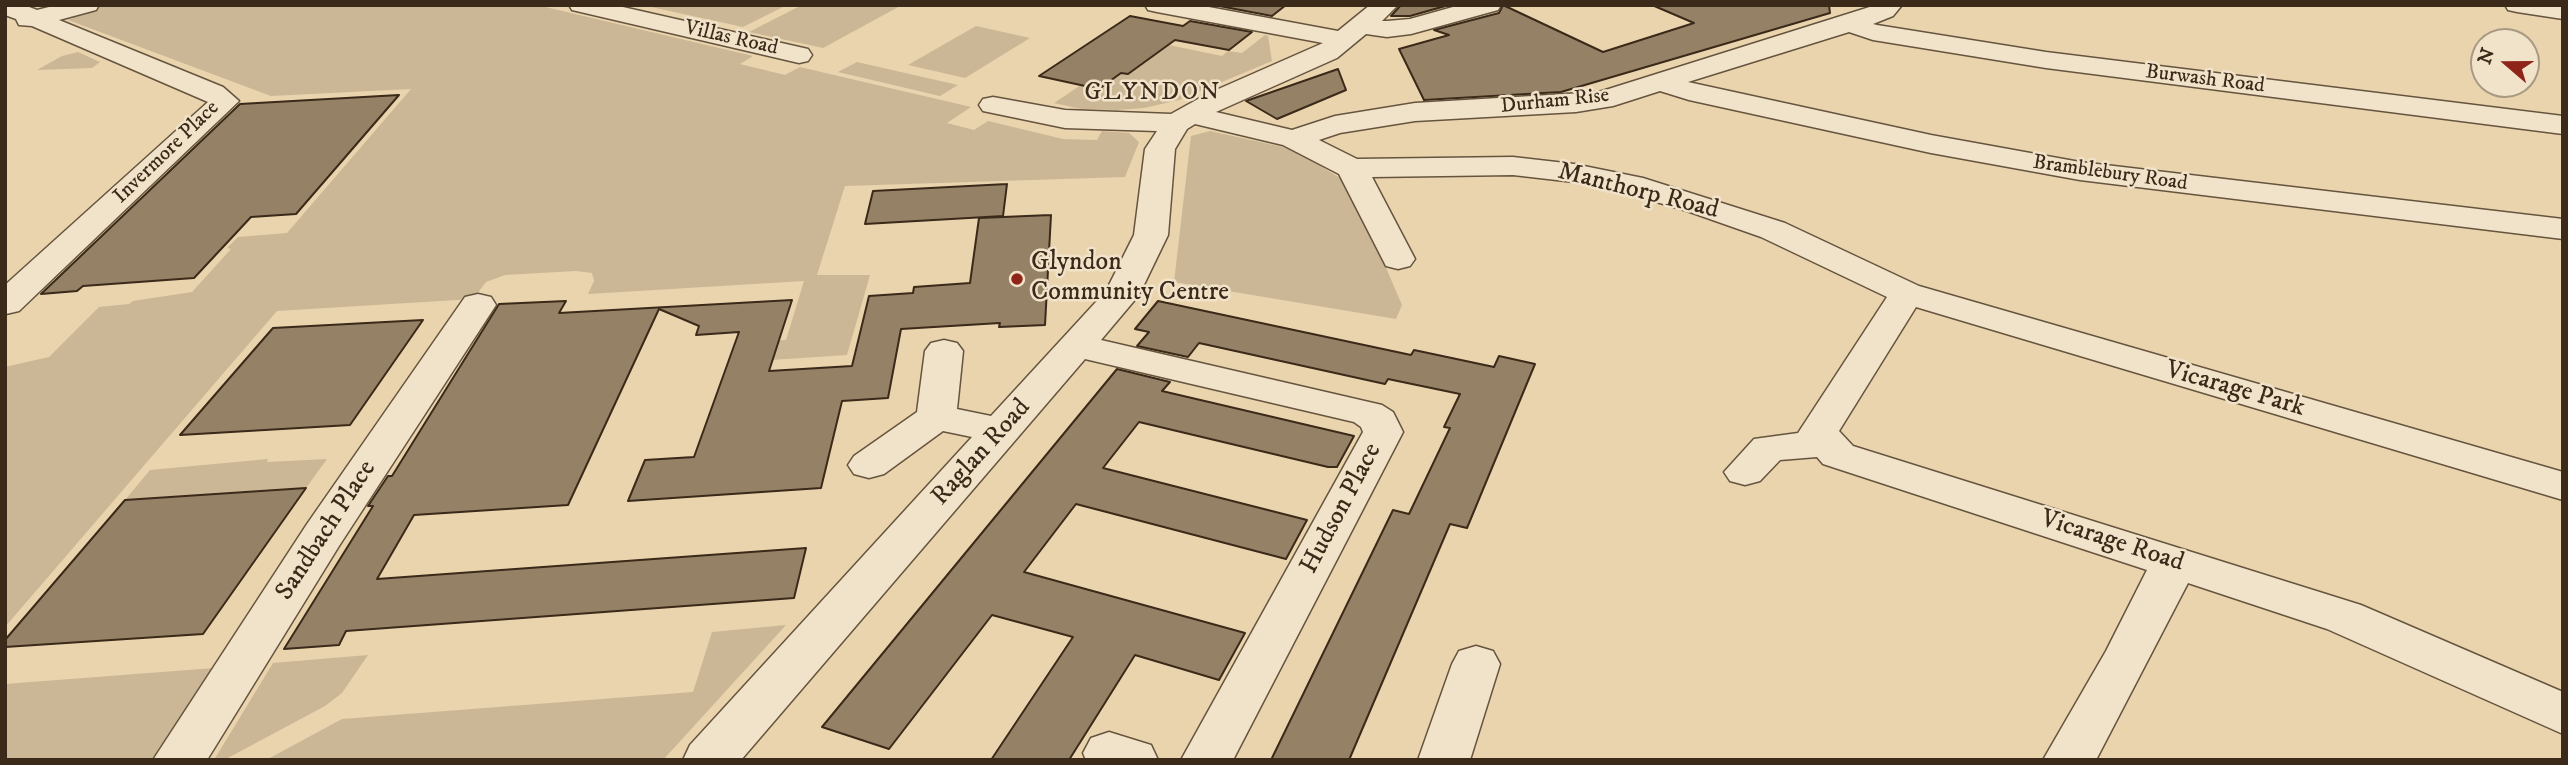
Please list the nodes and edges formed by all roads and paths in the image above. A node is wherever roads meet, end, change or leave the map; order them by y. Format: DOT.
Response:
graph roads {
  1 [pos="87,5"];
  2 [pos="581,5"];
  3 [pos="1157,5"];
  4 [pos="1386,5"];
  5 [pos="1489,5"];
  6 [pos="1890,5"];
  7 [pos="2517,5"];
  8 [pos="2563,12"];
  9 [pos="15,15"];
  10 [pos="1849,24"];
  11 [pos="1354,33"];
  12 [pos="799,55"];
  13 [pos="1663,83"];
  14 [pos="993,105"];
  15 [pos="1183,119"];
  16 [pos="2563,125"];
  17 [pos="1293,139"];
  18 [pos="1352,168"];
  19 [pos="2563,229"];
  20 [pos="1398,259"];
  21 [pos="1907,293"];
  22 [pos="6,303"];
  23 [pos="478,305"];
  24 [pos="1077,346"];
  25 [pos="944,351"];
  26 [pos="936,416"];
  27 [pos="1002,431"];
  28 [pos="1827,443"];
  29 [pos="869,465"];
  30 [pos="1745,472"];
  31 [pos="2563,486"];
  32 [pos="2172,562"];
  33 [pos="1476,664"];
  34 [pos="2563,714"];
  35 [pos="179,760"];
  36 [pos="709,760"];
  37 [pos="1207,760"];
  38 [pos="1444,760"];
  39 [pos="2069,760"];
  1 -- 9 [label="street"];
  2 -- 12 [label="street, Villas Road"];
  3 -- 11 [label="street"];
  4 -- 11 [label="street"];
  5 -- 11 [label="street"];
  6 -- 10 [label="street, Durham Rise"];
  7 -- 8 [label="street"];
  9 -- 22 [label="street, Invermore Place"];
  10 -- 13 [label="street, Durham Rise"];
  10 -- 16 [label="street, Burwash Road"];
  11 -- 15 [label="street"];
  13 -- 17 [label="street, Durham Rise"];
  13 -- 19 [label="street, Bramblebury Road"];
  14 -- 15 [label="street"];
  15 -- 17 [label="street"];
  15 -- 24 [label="street, Raglan Road"];
  17 -- 18 [label="street"];
  18 -- 20 [label="street"];
  18 -- 21 [label="street, Manthorp Road"];
  21 -- 28 [label="street"];
  21 -- 31 [label="street, Vicarage Park"];
  23 -- 35 [label="street, Sandbach Place"];
  24 -- 27 [label="street, Raglan Road"];
  24 -- 37 [label="street, Hudson Place"];
  25 -- 26 [label="street"];
  26 -- 27 [label="street"];
  26 -- 29 [label="street"];
  27 -- 36 [label="street, Raglan Road"];
  28 -- 30 [label="street"];
  28 -- 32 [label="street, Vicarage Road"];
  32 -- 34 [label="street, Vicarage Road"];
  32 -- 39 [label="street"];
  33 -- 38 [label="street"];
}
